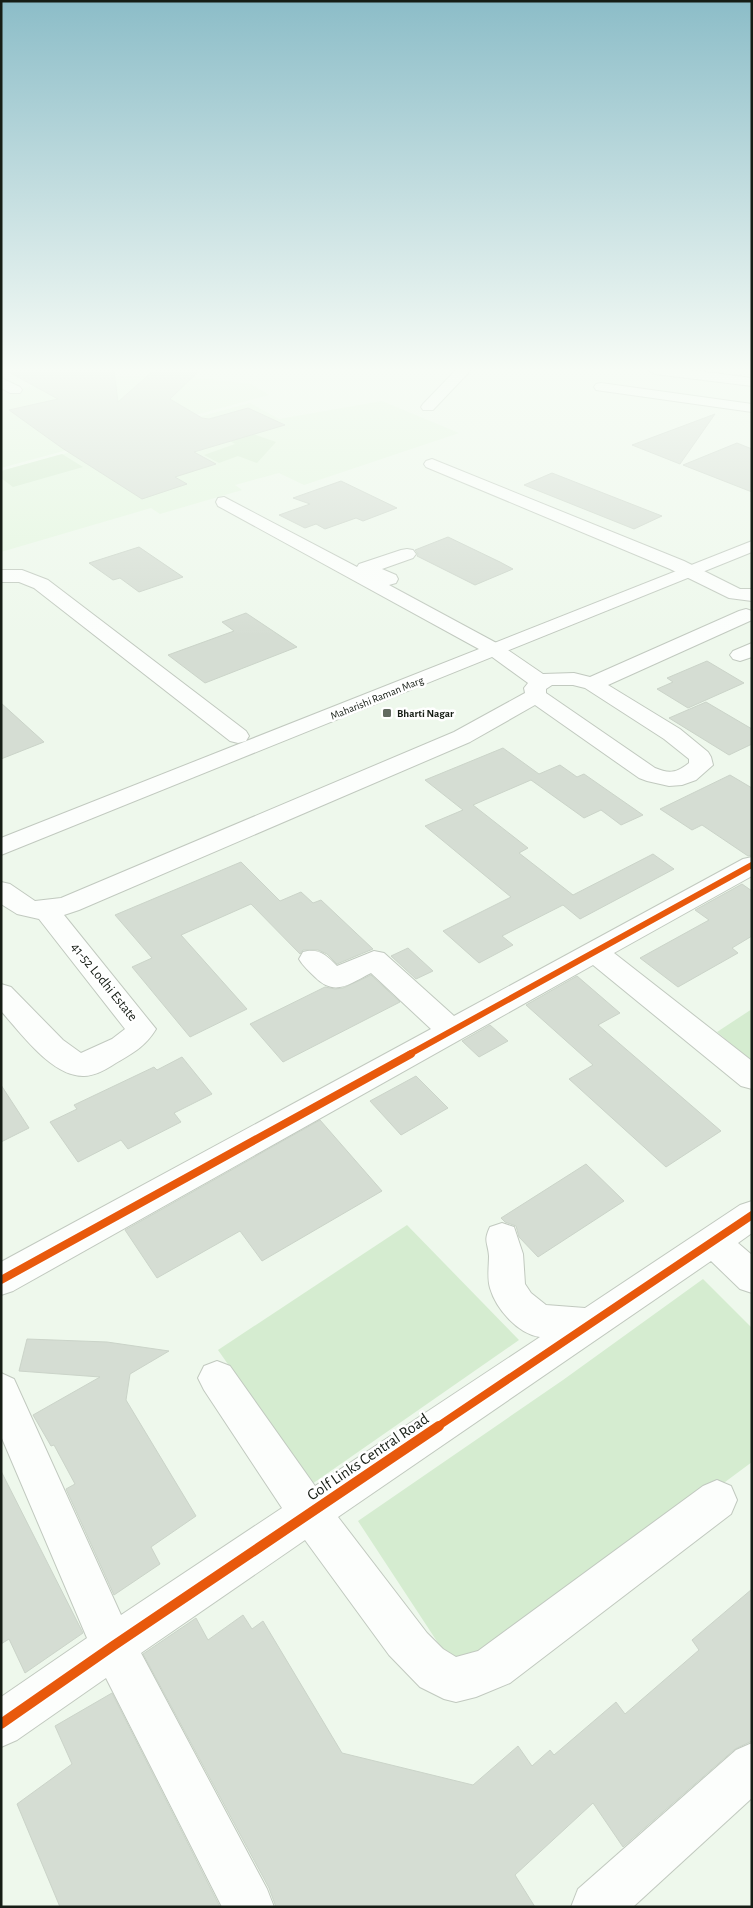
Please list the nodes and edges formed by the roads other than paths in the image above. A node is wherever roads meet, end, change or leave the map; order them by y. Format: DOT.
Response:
graph roads {
  1 [pos="432,464"];
  2 [pos="224,502"];
  3 [pos="752,536"];
  4 [pos="752,546"];
  5 [pos="407,554"];
  6 [pos="683,568"];
  7 [pos="1,576"];
  8 [pos="744,595"];
  9 [pos="749,617"];
  10 [pos="490,643"];
  11 [pos="592,684"];
  12 [pos="539,689"];
  13 [pos="238,736"];
  14 [pos="1,830"];
  15 [pos="1,847"];
  16 [pos="752,864"];
  17 [pos="1,890"];
  18 [pos="47,911"];
  19 [pos="594,952"];
  20 [pos="313,959"];
  21 [pos="1,994"];
  22 [pos="452,1030"];
  23 [pos="752,1078"];
  24 [pos="752,1215"];
  25 [pos="502,1237"];
  26 [pos="713,1241"];
  27 [pos="752,1278"];
  28 [pos="1,1280"];
  29 [pos="589,1324"];
  30 [pos="218,1378"];
  31 [pos="1,1391"];
  32 [pos="717,1500"];
  33 [pos="310,1513"];
  34 [pos="112,1646"];
  35 [pos="1,1724"];
  36 [pos="752,1766"];
  37 [pos="249,1907"];
  38 [pos="596,1907"];
  1 -- 6 [label="street"];
  2 -- 10 [label="street"];
  3 -- 6 [label="street, Maharishi Raman Marg"];
  4 -- 6 [label="street, Maharishi Raman Marg"];
  5 -- 10 [label="street"];
  6 -- 8 [label="street"];
  6 -- 10 [label="street, Maharishi Raman Marg"];
  7 -- 13 [label="street"];
  8 -- 9 [label="street"];
  9 -- 11 [label="street"];
  10 -- 12 [label="street"];
  10 -- 13 [label="street, Maharishi Raman Marg"];
  10 -- 15 [label="street, Maharishi Raman Marg"];
  11 -- 12 [label="street"];
  11 -- 12 [label="street"];
  12 -- 18 [label="street"];
  13 -- 14 [label="street, Maharishi Raman Marg"];
  16 -- 19 [label="street"];
  17 -- 18 [label="street"];
  18 -- 21 [label="street, 41-52 Lodhi Estate"];
  19 -- 22 [label="street"];
  19 -- 23 [label="street"];
  20 -- 22 [label="street"];
  22 -- 28 [label="street"];
  24 -- 26 [label="street, Golf Links Central Road"];
  25 -- 29 [label="street"];
  26 -- 27 [label="street"];
  26 -- 29 [label="street, Golf Links Central Road"];
  29 -- 33 [label="street, Golf Links Central Road"];
  30 -- 33 [label="street"];
  31 -- 34 [label="street"];
  32 -- 33 [label="street"];
  33 -- 34 [label="street, Golf Links Central Road"];
  34 -- 35 [label="street, Golf Links Central Road"];
  34 -- 37 [label="street"];
  36 -- 38 [label="street"];
}
